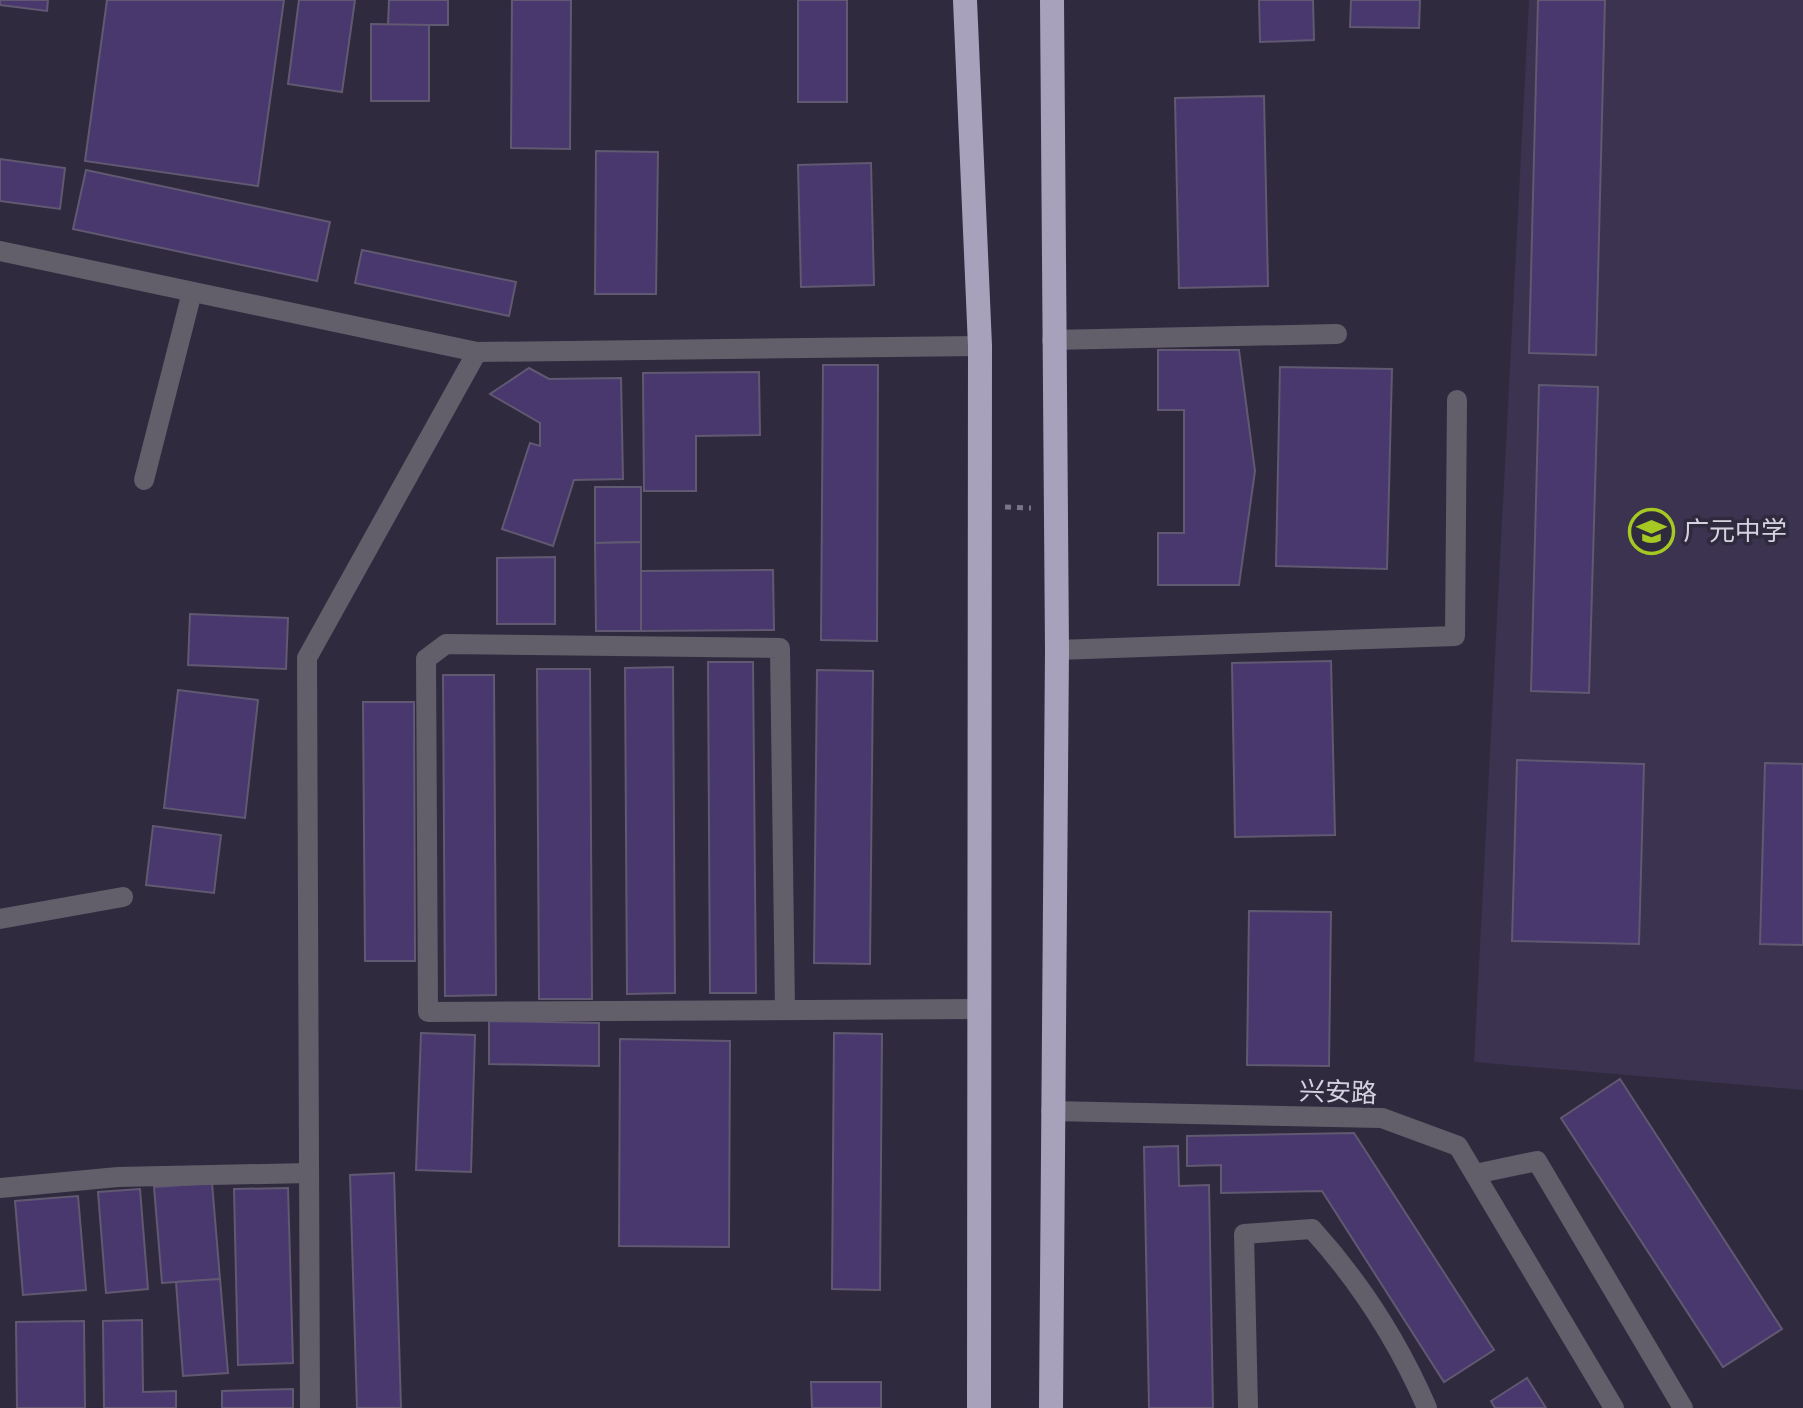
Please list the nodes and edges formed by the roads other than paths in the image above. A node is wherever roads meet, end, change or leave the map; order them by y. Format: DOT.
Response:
graph roads {
  1 [pos="965,0"];
  2 [pos="1052,0"];
  3 [pos="0,251"];
  4 [pos="192,292"];
  5 [pos="1337,334"];
  6 [pos="1052,340"];
  7 [pos="980,346"];
  8 [pos="477,352"];
  9 [pos="1457,400"];
  10 [pos="144,480"];
  11 [pos="1057,650"];
  12 [pos="123,897"];
  13 [pos="0,919"];
  14 [pos="980,1009"];
  15 [pos="785,1010"];
  16 [pos="1051,1111"];
  17 [pos="309,1173"];
  18 [pos="1475,1174"];
  19 [pos="0,1188"];
  20 [pos="310,1408"];
  21 [pos="979,1408"];
  22 [pos="1051,1408"];
  23 [pos="1248,1408"];
  24 [pos="1427,1408"];
  25 [pos="1614,1408"];
  26 [pos="1683,1408"];
  1 -- 7 [label="highway"];
  2 -- 6 [label="highway"];
  3 -- 4 [label="street"];
  4 -- 8 [label="street"];
  4 -- 10 [label="street"];
  5 -- 6 [label="street"];
  6 -- 11 [label="highway"];
  7 -- 8 [label="street"];
  7 -- 14 [label="highway"];
  8 -- 17 [label="street"];
  9 -- 11 [label="street"];
  11 -- 16 [label="highway"];
  12 -- 13 [label="street"];
  14 -- 15 [label="street"];
  14 -- 21 [label="highway"];
  15 -- 15 [label="street"];
  16 -- 18 [label="street, 兴安路"];
  16 -- 22 [label="highway"];
  17 -- 19 [label="street"];
  17 -- 20 [label="street"];
  18 -- 25 [label="street, 兴安路"];
  18 -- 26 [label="street"];
  23 -- 24 [label="street"];
}
